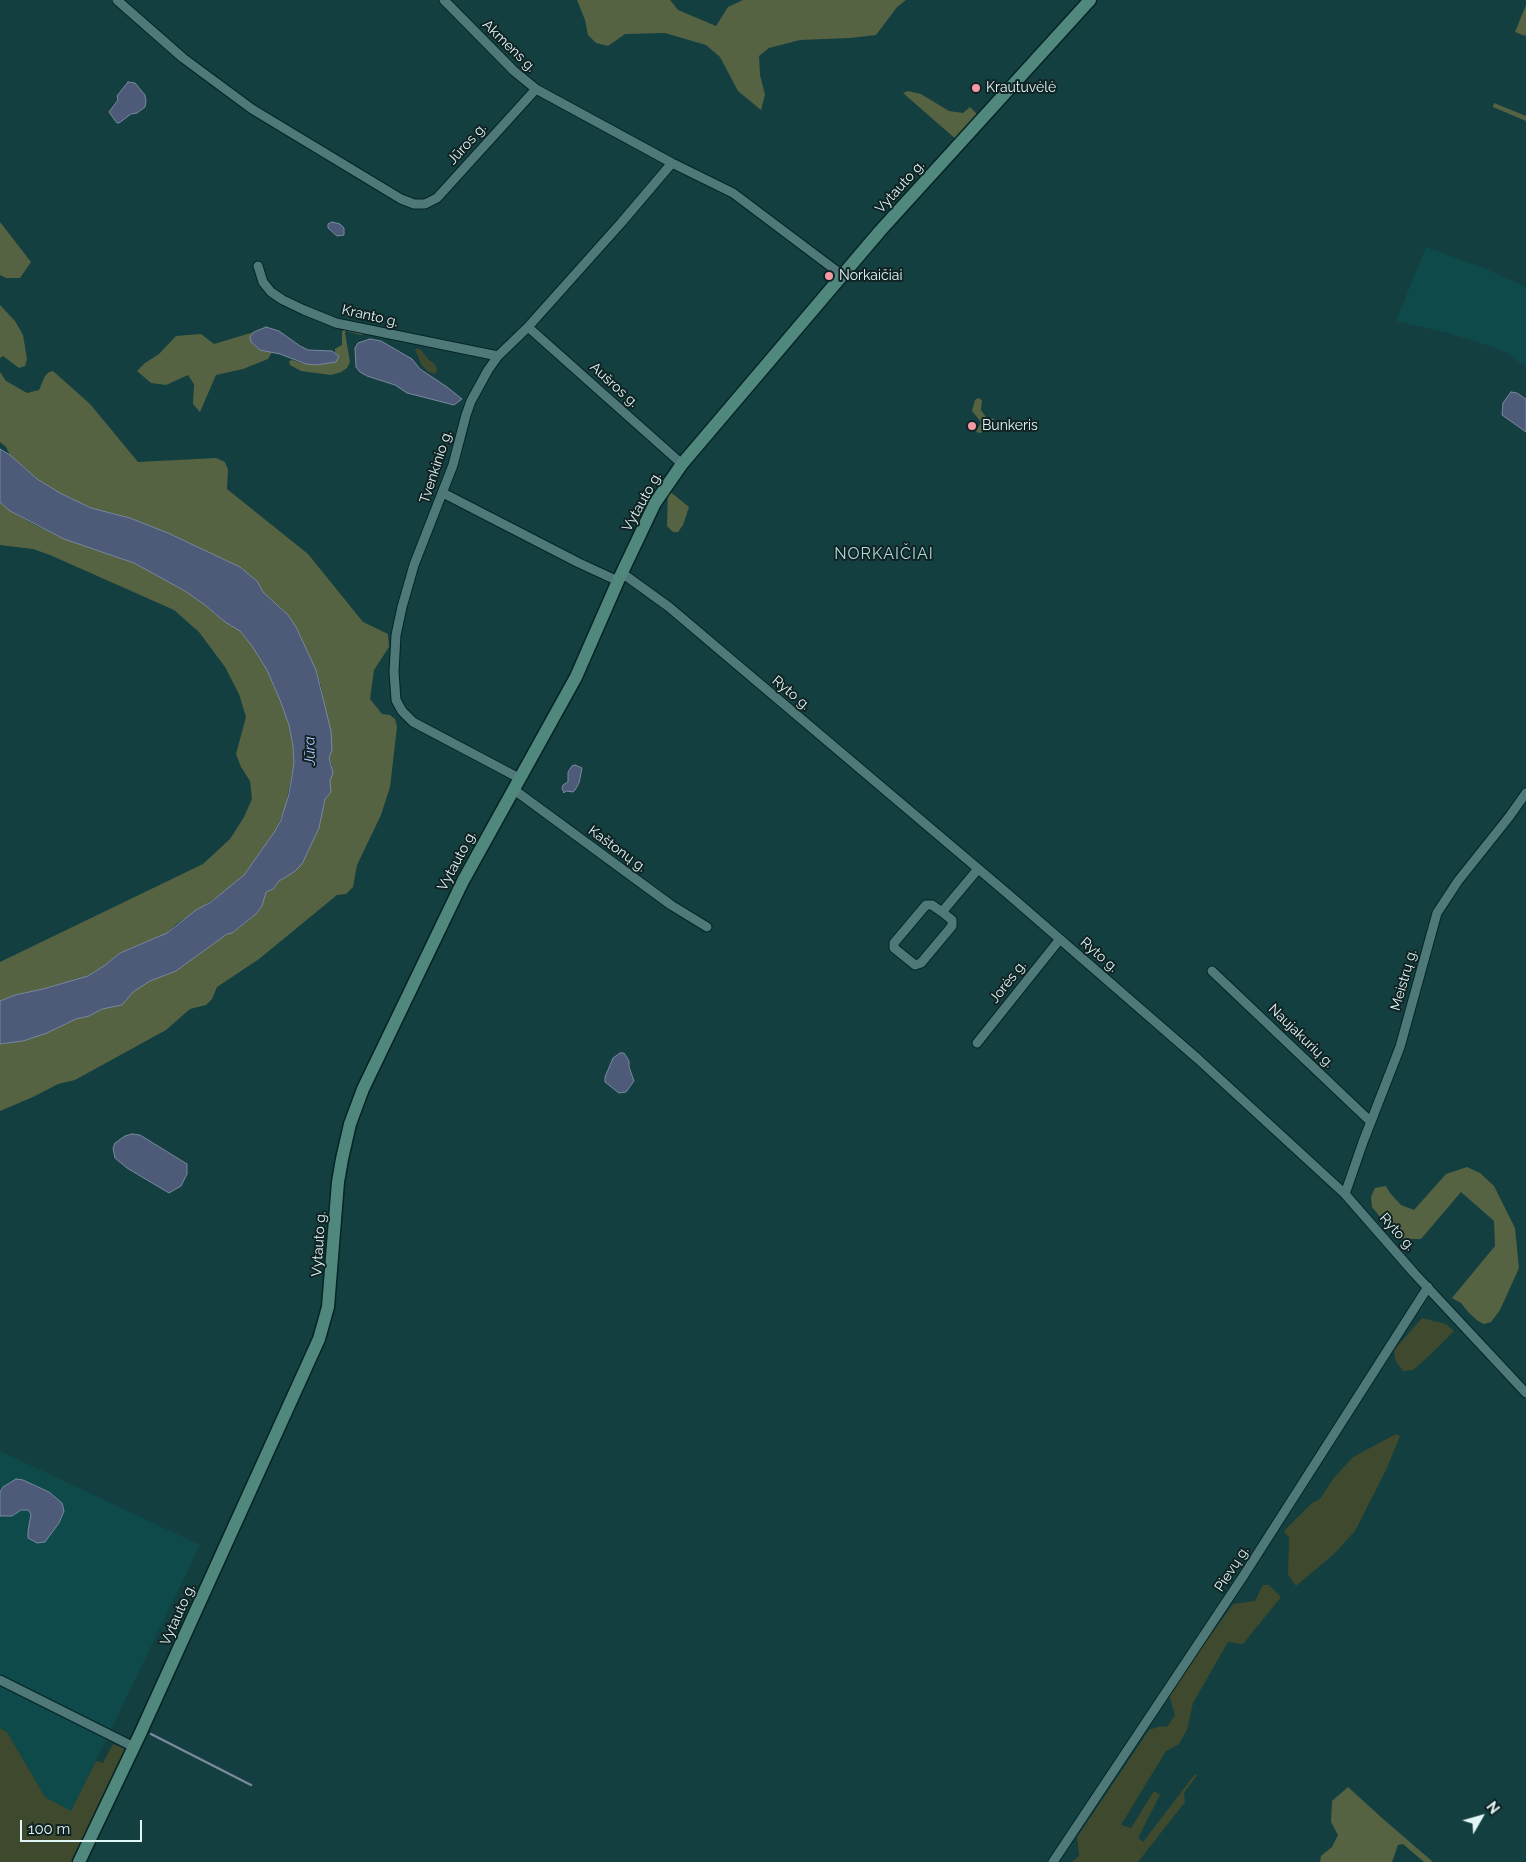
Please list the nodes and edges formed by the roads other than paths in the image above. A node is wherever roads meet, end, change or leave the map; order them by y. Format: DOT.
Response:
graph roads {
  1 [pos="117,0"];
  2 [pos="444,0"];
  3 [pos="1090,0"];
  4 [pos="536,89"];
  5 [pos="672,163"];
  6 [pos="258,266"];
  7 [pos="842,275"];
  8 [pos="528,327"];
  9 [pos="498,356"];
  10 [pos="682,464"];
  11 [pos="443,493"];
  12 [pos="620,577"];
  13 [pos="516,784"];
  14 [pos="1526,793"];
  15 [pos="978,869"];
  16 [pos="942,912"];
  17 [pos="707,927"];
  18 [pos="1060,939"];
  19 [pos="1212,971"];
  20 [pos="977,1043"];
  21 [pos="1371,1122"];
  22 [pos="1344,1194"];
  23 [pos="1428,1287"];
  24 [pos="1526,1394"];
  25 [pos="0,1680"];
  26 [pos="134,1747"];
  27 [pos="79,1862"];
  28 [pos="1053,1862"];
  1 -- 4 [label="street, Jūros g."];
  2 -- 4 [label="street, Akmens g."];
  3 -- 7 [label="main road, Vytauto g."];
  4 -- 5 [label="street"];
  5 -- 7 [label="street"];
  5 -- 8 [label="street, Tvenkinio g."];
  6 -- 9 [label="street, Kranto g."];
  7 -- 10 [label="main road, Vytauto g."];
  8 -- 9 [label="street, Tvenkinio g."];
  8 -- 10 [label="street, Aušros g."];
  9 -- 11 [label="street, Tvenkinio g."];
  10 -- 12 [label="main road, Vytauto g."];
  11 -- 12 [label="street, Ryto g."];
  11 -- 13 [label="street, Tvenkinio g."];
  12 -- 13 [label="main road, Vytauto g."];
  12 -- 15 [label="street, Ryto g."];
  13 -- 17 [label="street, Kaštonų g."];
  13 -- 26 [label="main road, Vytauto g."];
  14 -- 21 [label="street, Meistrų g."];
  15 -- 16 [label="street"];
  15 -- 18 [label="street, Ryto g."];
  16 -- 16 [label="street"];
  18 -- 20 [label="street, Jorės g."];
  18 -- 22 [label="street, Ryto g."];
  19 -- 21 [label="street, Naujakurių g."];
  21 -- 22 [label="street, Meistrų g."];
  22 -- 23 [label="street, Ryto g."];
  23 -- 24 [label="street, Ryto g."];
  23 -- 28 [label="street, Pievų g."];
  25 -- 26 [label="street"];
  26 -- 27 [label="main road, Vytauto g."];
}
